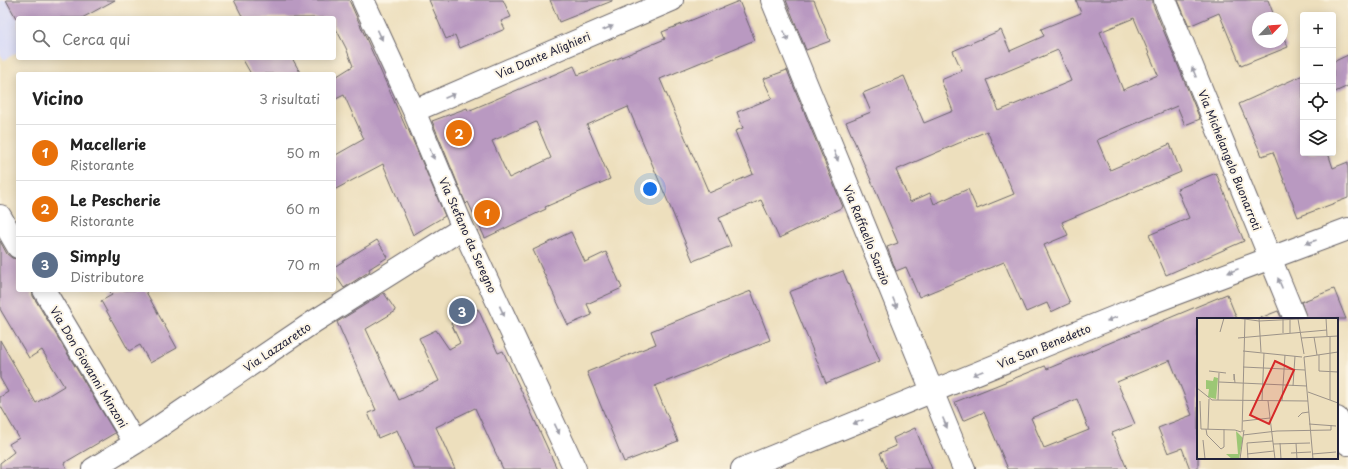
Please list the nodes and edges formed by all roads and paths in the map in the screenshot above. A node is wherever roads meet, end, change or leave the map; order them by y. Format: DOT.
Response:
graph roads {
  1 [pos="363,0"];
  2 [pos="672,0"];
  3 [pos="772,0"];
  4 [pos="1165,0"];
  5 [pos="414,111"];
  6 [pos="0,216"];
  7 [pos="463,228"];
  8 [pos="1348,228"];
  9 [pos="16,243"];
  10 [pos="1269,258"];
  11 [pos="45,292"];
  12 [pos="1295,318"];
  13 [pos="932,392"];
  14 [pos="1338,420"];
  15 [pos="135,443"];
  16 [pos="1348,444"];
  17 [pos="93,469"];
  18 [pos="575,469"];
  19 [pos="742,469"];
  20 [pos="964,469"];
  1 -- 5 [label="street, Via Stefano da Seregno, one-way"];
  5 -- 2 [label="street, Via Dante Alighieri, one-way"];
  3 -- 13 [label="street, Via Raffaello Sanzio, one-way"];
  10 -- 4 [label="street, Via Michelangelo Buonarroti, one-way"];
  5 -- 7 [label="street, Via Stefano da Seregno, one-way"];
  6 -- 9 [label="street"];
  7 -- 15 [label="street, Via Lazzaretto"];
  7 -- 18 [label="street, Via Stefano da Seregno, one-way"];
  8 -- 10 [label="street, Via San Benedetto, one-way"];
  12 -- 10 [label="street, Via Michelangelo Buonarroti, one-way"];
  10 -- 13 [label="street, Via San Benedetto, one-way"];
  11 -- 15 [label="street, Via Don Giovanni Minzoni"];
  13 -- 19 [label="street, Via San Benedetto, one-way"];
  13 -- 20 [label="street, Via Raffaello Sanzio, one-way"];
  14 -- 16 [label="street"];
  15 -- 17 [label="street, Via Lazzaretto"];
}
